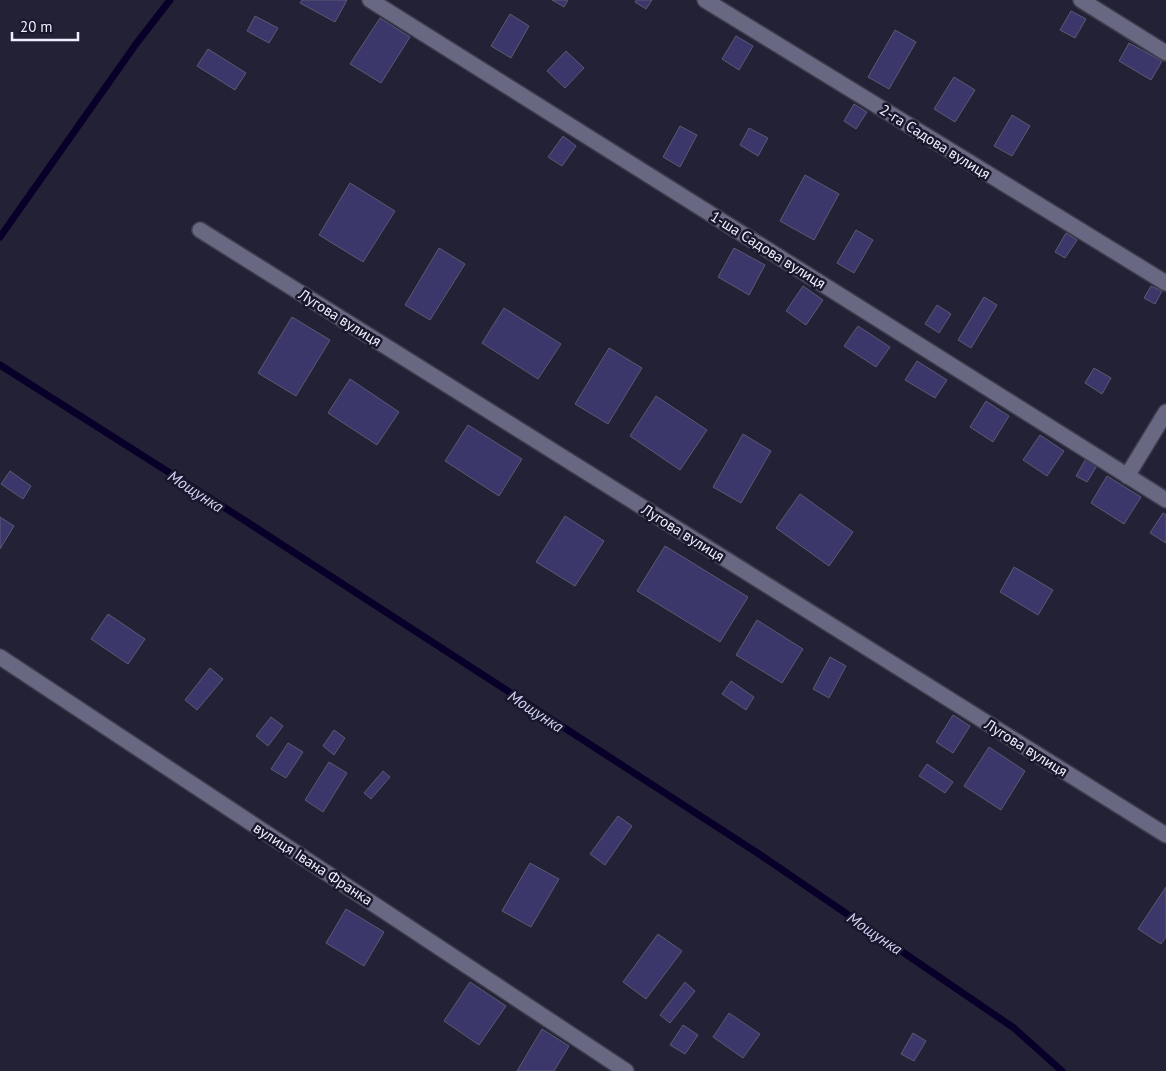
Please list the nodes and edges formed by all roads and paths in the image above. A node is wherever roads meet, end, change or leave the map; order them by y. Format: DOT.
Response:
graph roads {
  1 [pos="370,0"];
  2 [pos="705,0"];
  3 [pos="1081,0"];
  4 [pos="1166,53"];
  5 [pos="200,230"];
  6 [pos="1166,283"];
  7 [pos="1166,412"];
  8 [pos="1127,476"];
  9 [pos="1166,500"];
  10 [pos="0,657"];
  11 [pos="1166,835"];
  12 [pos="626,1071"];
  1 -- 8 [label="street, 1-ша Садова вулиця"];
  2 -- 6 [label="street, 2-га Садова вулиця"];
  3 -- 4 [label="street"];
  5 -- 11 [label="street, Лугова вулиця"];
  7 -- 8 [label="street"];
  8 -- 9 [label="street, 1-ша Садова вулиця"];
  10 -- 12 [label="street, вулиця Івана Франка"];
}
